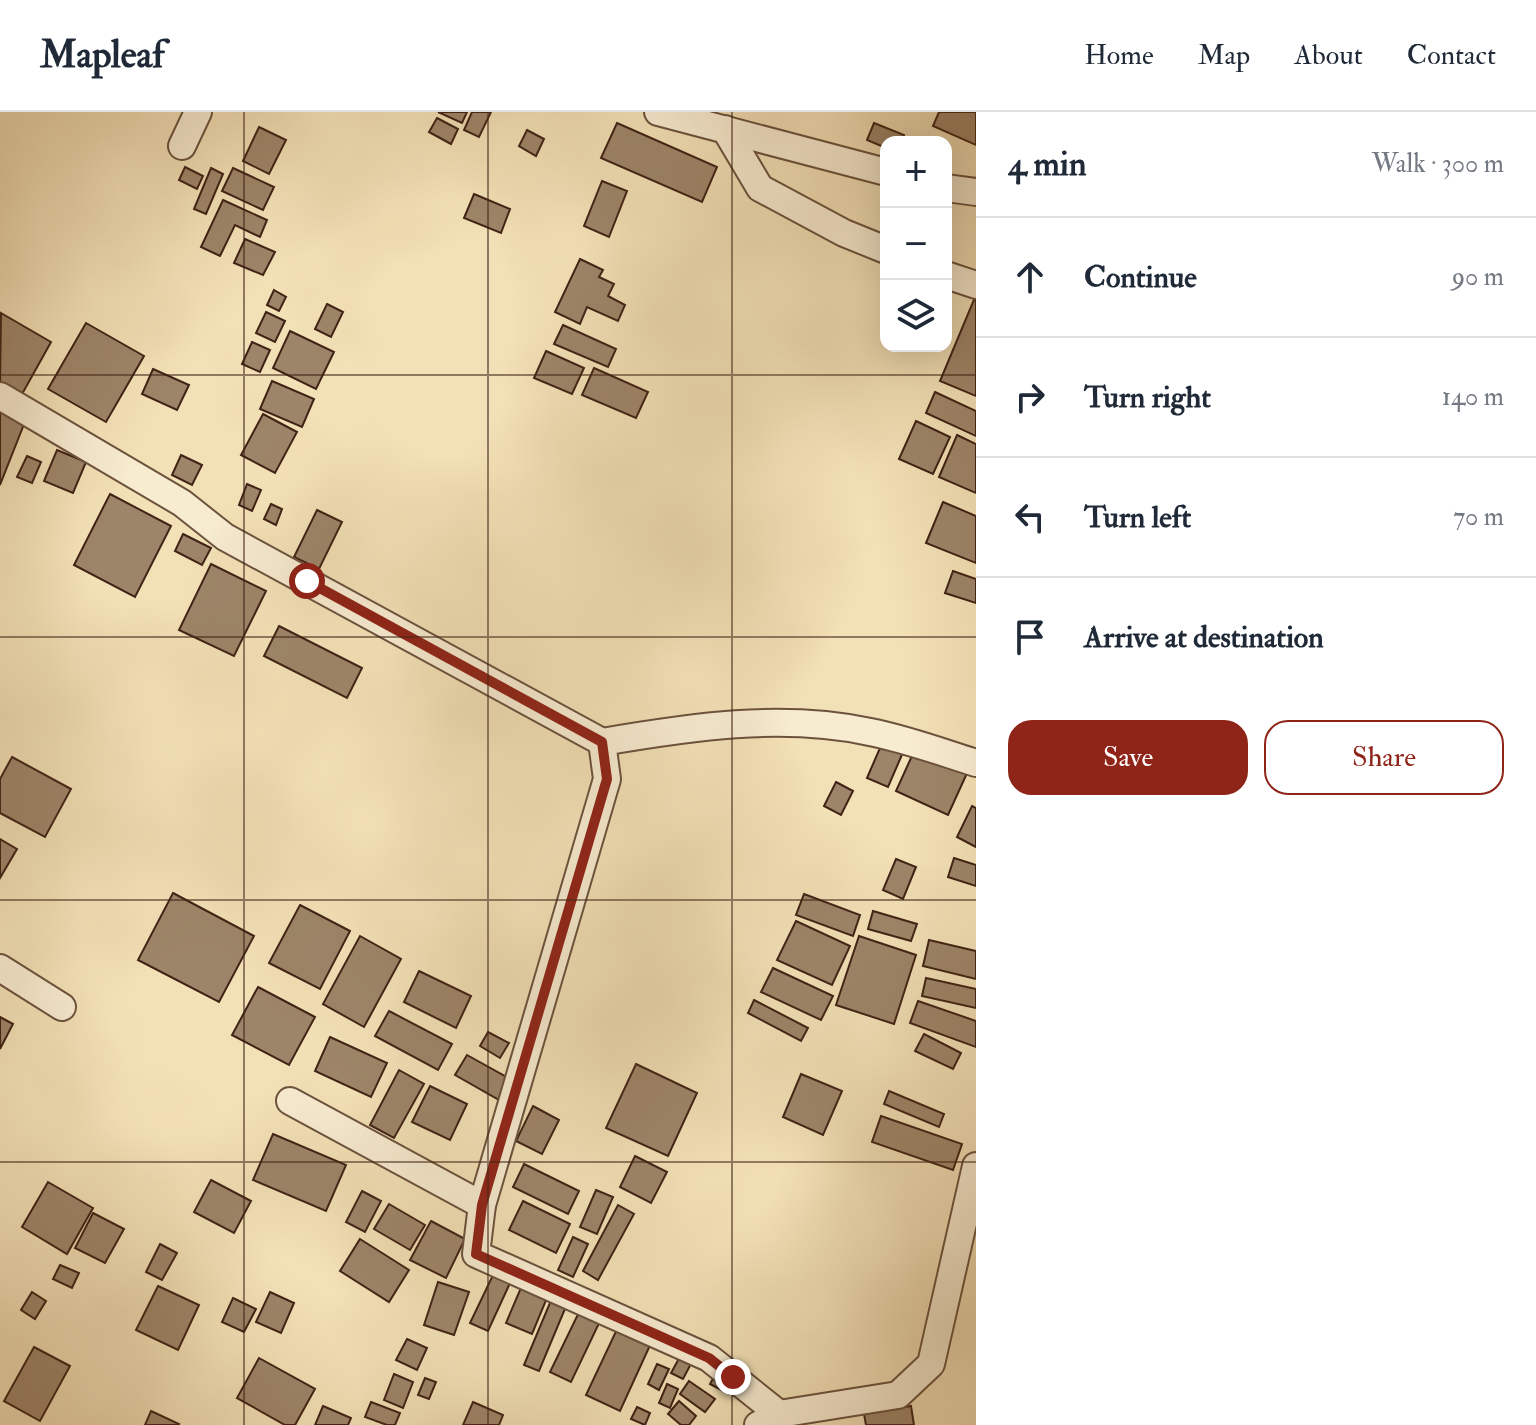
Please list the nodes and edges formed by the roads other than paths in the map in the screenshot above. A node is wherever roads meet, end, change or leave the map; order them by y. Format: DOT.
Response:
graph roads {
  1 [pos="198,112"];
  2 [pos="658,112"];
  3 [pos="725,129"];
  4 [pos="182,146"];
  5 [pos="880,170"];
  6 [pos="952,189"];
  7 [pos="976,192"];
  8 [pos="880,248"];
  9 [pos="952,277"];
  10 [pos="976,285"];
  11 [pos="0,396"];
  12 [pos="602,742"];
  13 [pos="976,763"];
  14 [pos="0,968"];
  15 [pos="62,1007"];
  16 [pos="290,1101"];
  17 [pos="976,1166"];
  18 [pos="482,1205"];
  19 [pos="768,1419"];
  1 -- 4 [label="street"];
  2 -- 3 [label="street"];
  3 -- 5 [label="street"];
  3 -- 8 [label="street"];
  6 -- 7 [label="street"];
  9 -- 10 [label="street"];
  11 -- 12 [label="street"];
  12 -- 13 [label="street"];
  12 -- 18 [label="street"];
  14 -- 15 [label="street"];
  16 -- 18 [label="street"];
  17 -- 19 [label="street"];
  18 -- 19 [label="street"];
}
